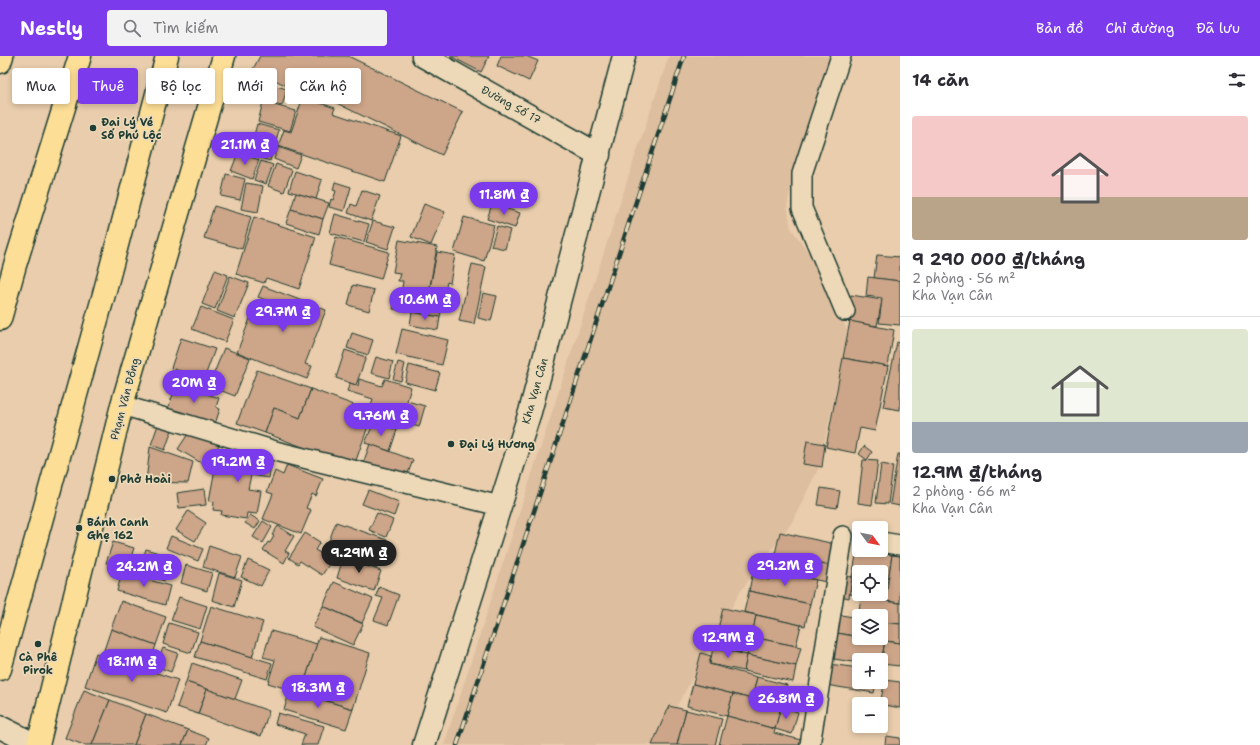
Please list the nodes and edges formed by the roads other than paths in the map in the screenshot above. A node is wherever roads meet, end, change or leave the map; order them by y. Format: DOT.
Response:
graph roads {
  1 [pos="2,56"];
  2 [pos="80,56"];
  3 [pos="167,56"];
  4 [pos="224,56"];
  5 [pos="423,56"];
  6 [pos="624,56"];
  7 [pos="841,56"];
  8 [pos="0,61"];
  9 [pos="599,155"];
  10 [pos="845,311"];
  11 [pos="0,319"];
  12 [pos="122,405"];
  13 [pos="500,506"];
  14 [pos="844,535"];
  15 [pos="888,543"];
  16 [pos="900,545"];
  17 [pos="0,669"];
  18 [pos="0,727"];
  19 [pos="37,745"];
  20 [pos="424,745"];
  21 [pos="810,745"];
  1 -- 8 [label="main road"];
  2 -- 11 [label="main road"];
  3 -- 17 [label="main road"];
  4 -- 12 [label="main road, Phạm Văn Đồng"];
  5 -- 9 [label="street, Đường Số 17"];
  6 -- 9 [label="street, Kha Vạn Cân"];
  7 -- 10 [label="lane"];
  9 -- 13 [label="street, Kha Vạn Cân"];
  12 -- 13 [label="lane"];
  12 -- 19 [label="main road, Phạm Văn Đồng"];
  13 -- 20 [label="street, Kha Vạn Cân"];
  14 -- 21 [label="lane"];
  15 -- 16 [label="lane"];
  18 -- 19 [label="street"];
}
